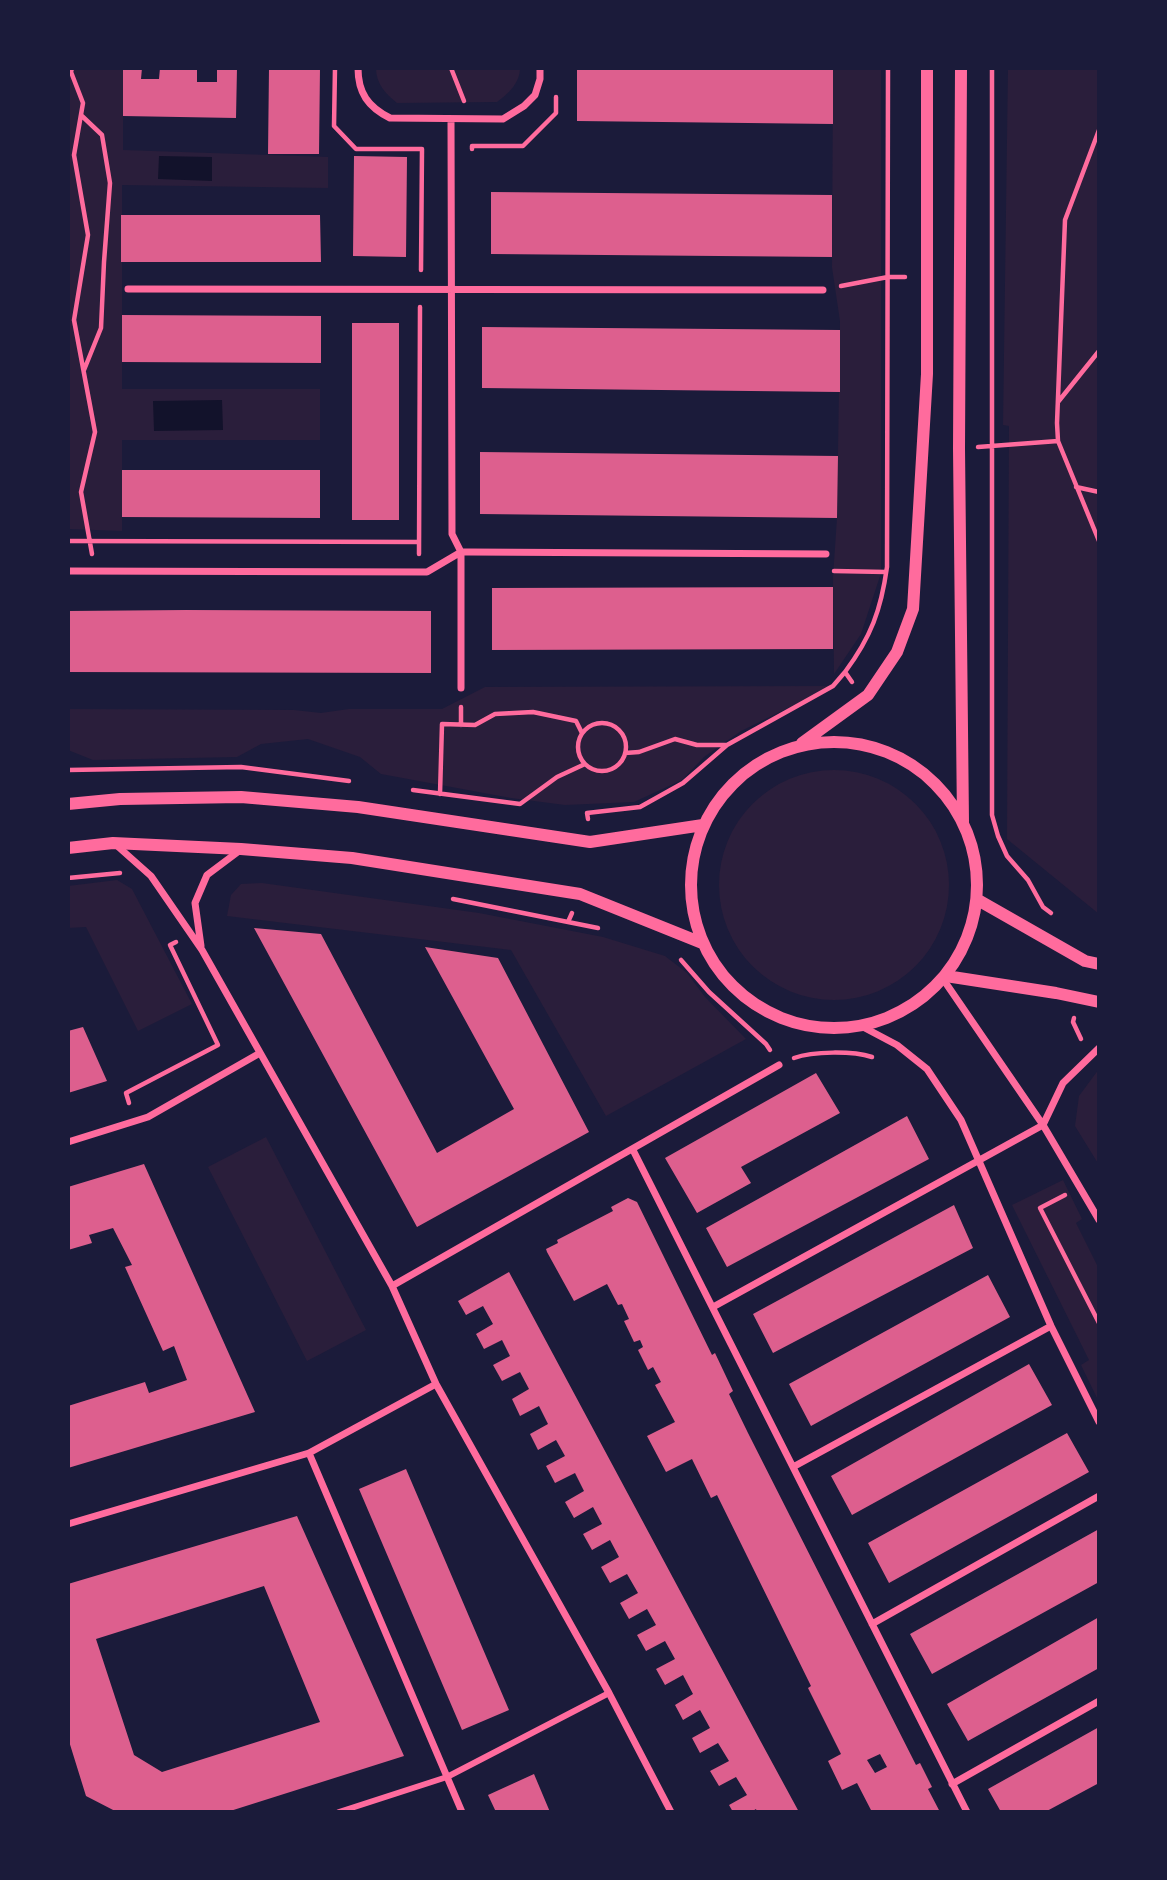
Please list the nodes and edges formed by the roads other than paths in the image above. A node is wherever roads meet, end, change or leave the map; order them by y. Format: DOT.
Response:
graph roads {
  1 [pos="358,68"];
  2 [pos="540,68"];
  3 [pos="927,68"];
  4 [pos="961,68"];
  5 [pos="451,119"];
  6 [pos="128,289"];
  7 [pos="452,289"];
  8 [pos="823,290"];
  9 [pos="461,552"];
  10 [pos="823,554"];
  11 [pos="68,571"];
  12 [pos="461,688"];
  13 [pos="800,745"];
  14 [pos="68,804"];
  15 [pos="963,822"];
  16 [pos="703,825"];
  17 [pos="113,843"];
  18 [pos="68,848"];
  19 [pos="241,849"];
  20 [pos="978,900"];
  21 [pos="702,943"];
  22 [pos="202,950"];
  23 [pos="1099,964"];
  24 [pos="945,978"];
  25 [pos="1099,1002"];
  26 [pos="863,1027"];
  27 [pos="1099,1048"];
  28 [pos="260,1053"];
  29 [pos="779,1065"];
  30 [pos="1043,1125"];
  31 [pos="68,1142"];
  32 [pos="633,1150"];
  33 [pos="978,1162"];
  34 [pos="1099,1220"];
  35 [pos="392,1286"];
  36 [pos="713,1307"];
  37 [pos="1051,1326"];
  38 [pos="436,1384"];
  39 [pos="1099,1422"];
  40 [pos="309,1453"];
  41 [pos="793,1467"];
  42 [pos="1099,1496"];
  43 [pos="68,1524"];
  44 [pos="872,1624"];
  45 [pos="609,1693"];
  46 [pos="1099,1701"];
  47 [pos="447,1777"];
  48 [pos="953,1784"];
  49 [pos="340,1812"];
  50 [pos="462,1812"];
  51 [pos="671,1812"];
  52 [pos="967,1812"];
  1 -- 5 [label="street"];
  2 -- 5 [label="street"];
  3 -- 13 [label="street"];
  4 -- 15 [label="street"];
  5 -- 7 [label="street"];
  6 -- 7 [label="street"];
  7 -- 8 [label="street"];
  7 -- 9 [label="street"];
  9 -- 10 [label="street"];
  9 -- 11 [label="street"];
  9 -- 12 [label="street"];
  13 -- 15 [label="street"];
  13 -- 16 [label="street"];
  14 -- 16 [label="street"];
  15 -- 20 [label="street"];
  16 -- 21 [label="street"];
  17 -- 18 [label="street"];
  17 -- 19 [label="street"];
  17 -- 22 [label="street"];
  19 -- 21 [label="street"];
  19 -- 22 [label="street"];
  20 -- 23 [label="street"];
  20 -- 24 [label="street"];
  21 -- 26 [label="street"];
  22 -- 28 [label="street"];
  24 -- 25 [label="street"];
  24 -- 26 [label="street"];
  24 -- 30 [label="street"];
  26 -- 33 [label="street"];
  27 -- 30 [label="street"];
  28 -- 31 [label="street"];
  28 -- 35 [label="street"];
  29 -- 32 [label="street"];
  30 -- 33 [label="street"];
  30 -- 34 [label="street"];
  32 -- 35 [label="street"];
  32 -- 36 [label="street"];
  33 -- 36 [label="street"];
  33 -- 37 [label="street"];
  35 -- 38 [label="street"];
  36 -- 41 [label="street"];
  37 -- 39 [label="street"];
  37 -- 41 [label="street"];
  38 -- 40 [label="street"];
  38 -- 45 [label="street"];
  40 -- 43 [label="street"];
  40 -- 47 [label="street"];
  41 -- 44 [label="street"];
  42 -- 44 [label="street"];
  44 -- 48 [label="street"];
  45 -- 47 [label="street"];
  45 -- 51 [label="street"];
  46 -- 48 [label="street"];
  47 -- 49 [label="street"];
  47 -- 50 [label="street"];
  48 -- 52 [label="street"];
}
